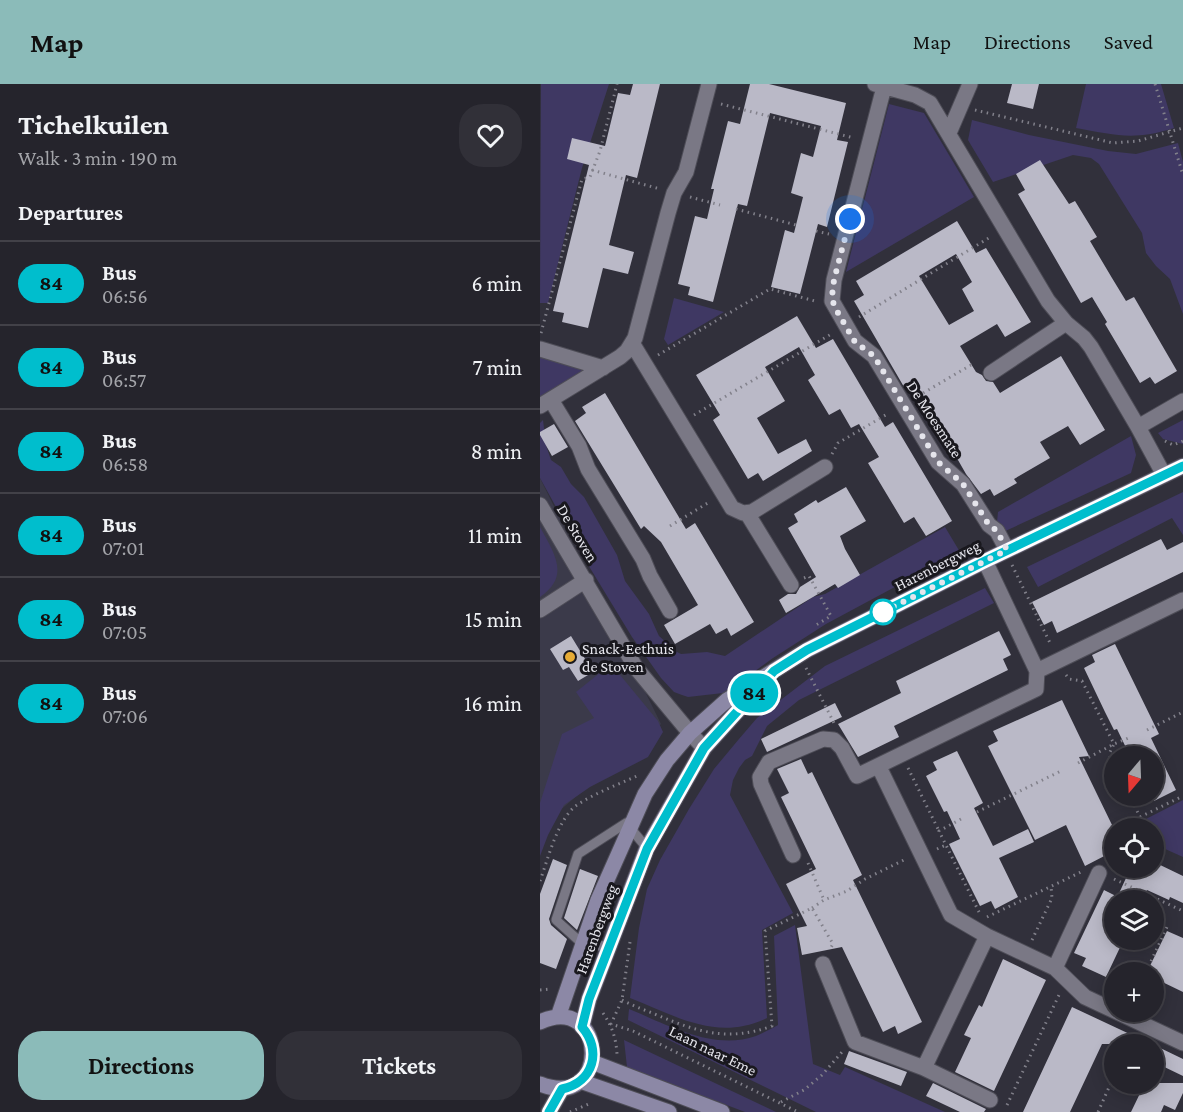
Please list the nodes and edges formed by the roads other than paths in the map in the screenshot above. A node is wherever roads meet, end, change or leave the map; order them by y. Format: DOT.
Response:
graph roads {
  1 [pos="709,84"];
  2 [pos="970,84"];
  3 [pos="879,85"];
  4 [pos="949,133"];
  5 [pos="1066,324"];
  6 [pos="632,343"];
  7 [pos="540,349"];
  8 [pos="603,368"];
  9 [pos="991,373"];
  10 [pos="1183,401"];
  11 [pos="545,403"];
  12 [pos="1138,427"];
  13 [pos="1183,466"];
  14 [pos="825,467"];
  15 [pos="1164,476"];
  16 [pos="540,505"];
  17 [pos="747,513"];
  18 [pos="1007,550"];
  19 [pos="985,561"];
  20 [pos="586,580"];
  21 [pos="791,585"];
  22 [pos="1183,600"];
  23 [pos="540,610"];
  24 [pos="670,611"];
  25 [pos="774,671"];
  26 [pos="1037,672"];
  27 [pos="690,733"];
  28 [pos="704,748"];
  29 [pos="879,767"];
  30 [pos="630,828"];
  31 [pos="647,849"];
  32 [pos="793,855"];
  33 [pos="1099,873"];
  34 [pos="987,936"];
  35 [pos="583,944"];
  36 [pos="611,945"];
  37 [pos="823,964"];
  38 [pos="1055,969"];
  39 [pos="558,1017"];
  40 [pos="540,1022"];
  41 [pos="582,1027"];
  42 [pos="1183,1043"];
  43 [pos="592,1062"];
  44 [pos="924,1068"];
  45 [pos="580,1081"];
  46 [pos="540,1084"];
  47 [pos="562,1089"];
  48 [pos="990,1100"];
  49 [pos="549,1112"];
  50 [pos="669,1112"];
  51 [pos="722,1112"];
  1 -- 6 [label="street"];
  2 -- 4 [label="street"];
  3 -- 4 [label="street"];
  3 -- 18 [label="street, De Moesmate"];
  4 -- 5 [label="street"];
  5 -- 9 [label="street"];
  5 -- 12 [label="street"];
  6 -- 8 [label="street"];
  6 -- 17 [label="street"];
  7 -- 8 [label="street"];
  8 -- 11 [label="street"];
  10 -- 12 [label="street"];
  11 -- 24 [label="street"];
  12 -- 15 [label="street"];
  13 -- 15 [label="street, Harenbergweg"];
  14 -- 17 [label="street"];
  15 -- 18 [label="street, Harenbergweg"];
  16 -- 20 [label="street, De Stoven"];
  17 -- 21 [label="street"];
  18 -- 19 [label="street, Harenbergweg"];
  19 -- 25 [label="street, Harenbergweg"];
  19 -- 26 [label="street"];
  20 -- 23 [label="street, De Stoven"];
  20 -- 27 [label="street, De Stoven"];
  22 -- 26 [label="street"];
  25 -- 27 [label="street, Harenbergweg"];
  25 -- 28 [label="street, Harenbergweg"];
  26 -- 29 [label="street"];
  27 -- 28 [label="street, De Stoven"];
  27 -- 30 [label="street, Harenbergweg"];
  28 -- 31 [label="street, Harenbergweg"];
  29 -- 32 [label="street"];
  29 -- 34 [label="street"];
  30 -- 31 [label="lane"];
  30 -- 35 [label="street, Harenbergweg"];
  30 -- 35 [label="lane"];
  31 -- 36 [label="street, Harenbergweg"];
  33 -- 38 [label="street"];
  34 -- 38 [label="street"];
  34 -- 44 [label="street"];
  35 -- 36 [label="lane"];
  35 -- 39 [label="street, Harenbergweg"];
  36 -- 41 [label="street, Harenbergweg"];
  37 -- 44 [label="street"];
  38 -- 42 [label="street"];
  39 -- 40 [label="street"];
  39 -- 41 [label="street"];
  41 -- 43 [label="street"];
  43 -- 45 [label="street"];
  43 -- 51 [label="street"];
  44 -- 48 [label="street"];
  45 -- 47 [label="street"];
  45 -- 50 [label="street"];
  46 -- 47 [label="street"];
  47 -- 49 [label="street"];
}
